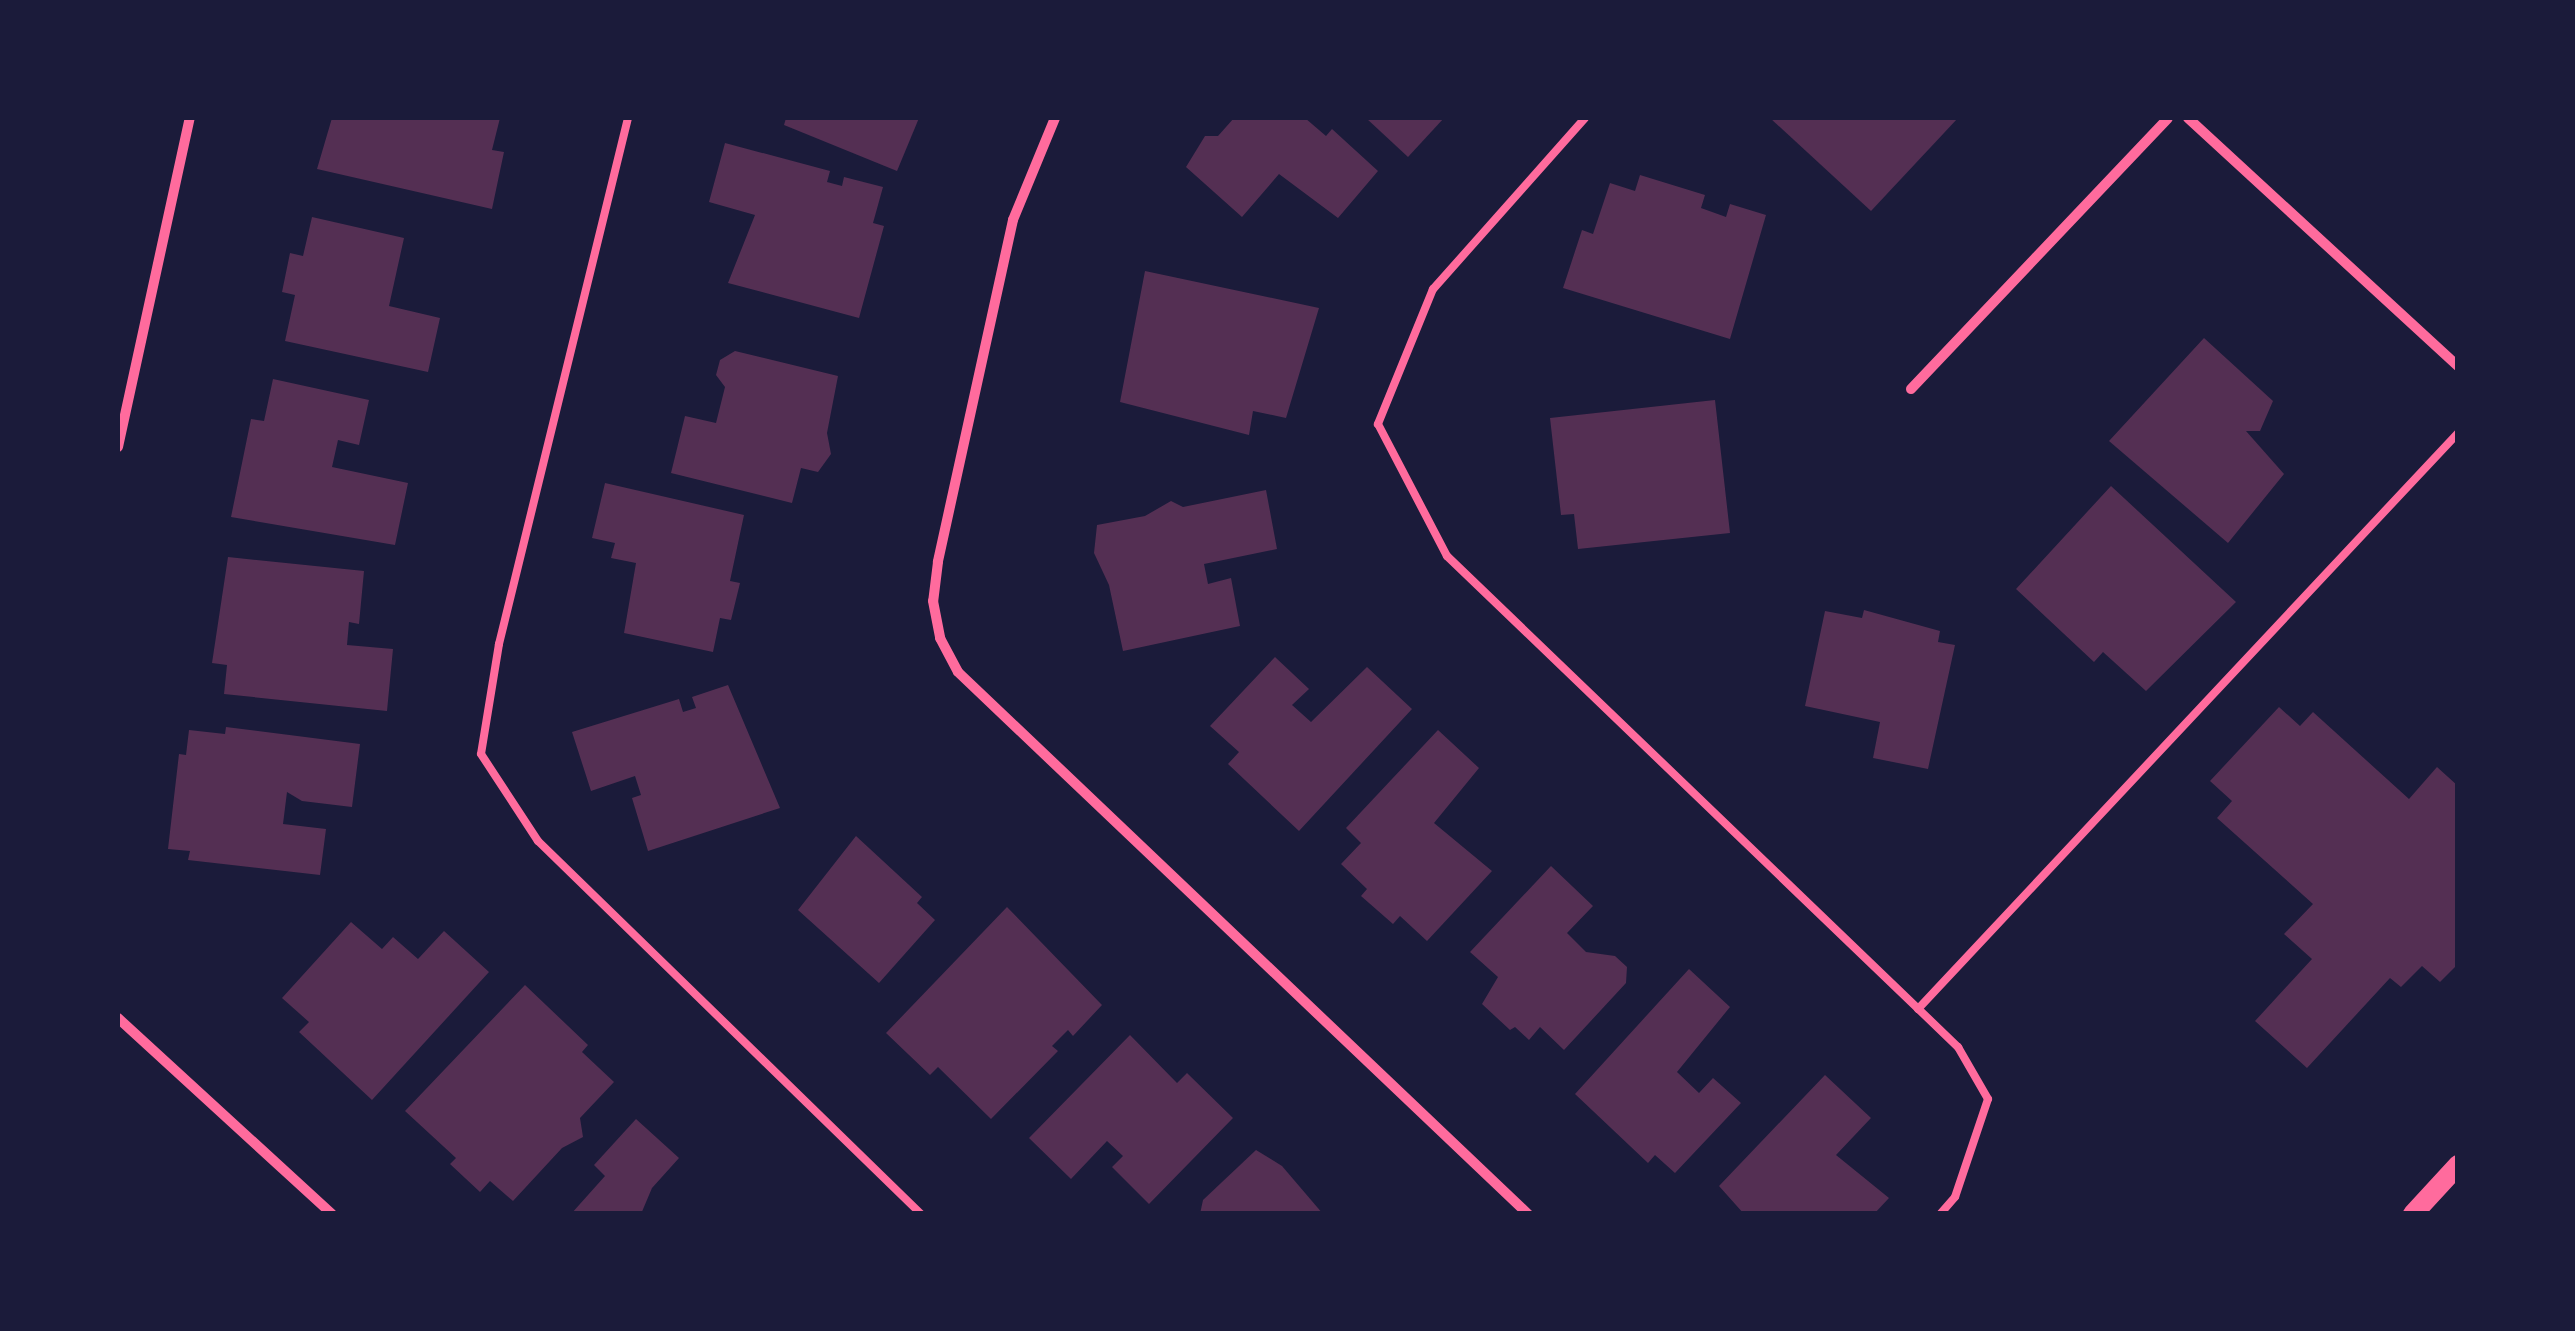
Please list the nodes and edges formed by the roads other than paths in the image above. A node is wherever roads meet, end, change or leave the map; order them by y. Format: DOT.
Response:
graph roads {
  1 [pos="190,118"];
  2 [pos="628,118"];
  3 [pos="1055,118"];
  4 [pos="1585,118"];
  5 [pos="2168,118"];
  6 [pos="2188,118"];
  7 [pos="2458,366"];
  8 [pos="1911,389"];
  9 [pos="2458,433"];
  10 [pos="118,447"];
  11 [pos="1918,1009"];
  12 [pos="118,1018"];
  13 [pos="2458,1164"];
  14 [pos="332,1214"];
  15 [pos="921,1214"];
  16 [pos="1528,1214"];
  17 [pos="1940,1214"];
  18 [pos="2413,1214"];
  1 -- 10 [label="street"];
  2 -- 15 [label="lane"];
  3 -- 16 [label="street"];
  4 -- 11 [label="lane"];
  5 -- 8 [label="street"];
  6 -- 7 [label="street"];
  9 -- 11 [label="lane"];
  11 -- 17 [label="lane"];
  12 -- 14 [label="street"];
  13 -- 18 [label="main road"];
}
